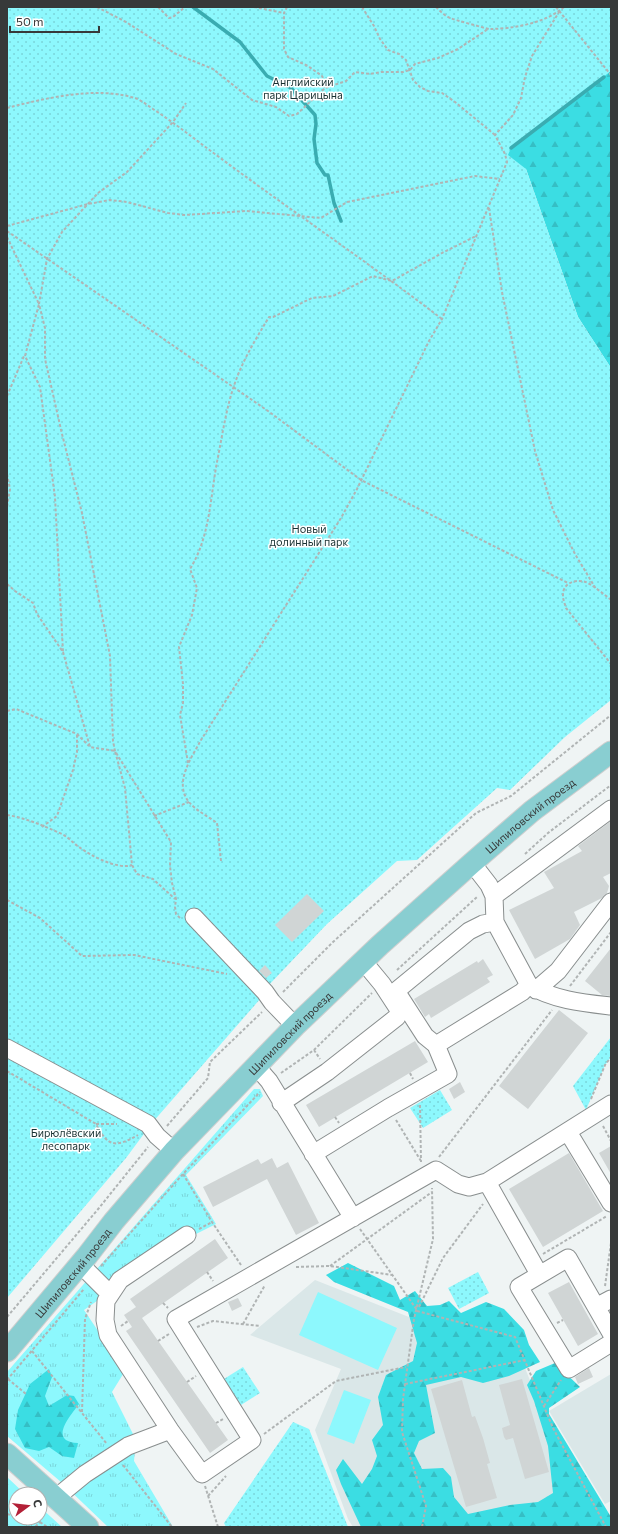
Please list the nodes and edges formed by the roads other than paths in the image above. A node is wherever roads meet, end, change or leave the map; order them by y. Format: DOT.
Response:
graph roads {
  1 [pos="611,752"];
  2 [pos="611,809"];
  3 [pos="472,863"];
  4 [pos="494,896"];
  5 [pos="611,902"];
  6 [pos="188,919"];
  7 [pos="495,922"];
  8 [pos="363,961"];
  9 [pos="533,988"];
  10 [pos="611,1006"];
  11 [pos="295,1026"];
  12 [pos="436,1045"];
  13 [pos="7,1048"];
  14 [pos="256,1066"];
  15 [pos="281,1103"];
  16 [pos="611,1104"];
  17 [pos="568,1132"];
  18 [pos="174,1151"];
  19 [pos="313,1154"];
  20 [pos="489,1187"];
  21 [pos="611,1203"];
  22 [pos="353,1218"];
  23 [pos="187,1235"];
  24 [pos="80,1264"];
  25 [pos="535,1268"];
  26 [pos="104,1288"];
  27 [pos="604,1303"];
  28 [pos="611,1332"];
  29 [pos="611,1343"];
  30 [pos="7,1352"];
  31 [pos="170,1430"];
  32 [pos="7,1454"];
  33 [pos="57,1497"];
  34 [pos="88,1527"];
  1 -- 3 [label="main road, Шипиловский проезд"];
  2 -- 4 [label="lane"];
  3 -- 4 [label="lane"];
  3 -- 8 [label="main road, Шипиловский проезд"];
  4 -- 7 [label="lane"];
  5 -- 9 [label="lane"];
  6 -- 11 [label="lane"];
  7 -- 9 [label="lane"];
  7 -- 12 [label="lane"];
  8 -- 11 [label="main road, Шипиловский проезд"];
  8 -- 15 [label="lane"];
  9 -- 10 [label="lane"];
  9 -- 12 [label="lane"];
  11 -- 14 [label="main road, Шипиловский проезд"];
  12 -- 19 [label="lane"];
  13 -- 18 [label="lane"];
  14 -- 15 [label="lane"];
  14 -- 18 [label="main road, Шипиловский проезд"];
  15 -- 19 [label="lane"];
  16 -- 17 [label="lane"];
  17 -- 20 [label="lane"];
  17 -- 21 [label="lane"];
  18 -- 24 [label="main road, Шипиловский проезд"];
  19 -- 22 [label="lane"];
  20 -- 22 [label="lane"];
  20 -- 25 [label="lane"];
  22 -- 31 [label="lane"];
  23 -- 26 [label="lane"];
  24 -- 26 [label="lane"];
  24 -- 30 [label="main road, Шипиловский проезд"];
  25 -- 27 [label="lane"];
  25 -- 29 [label="lane"];
  26 -- 31 [label="lane"];
  27 -- 28 [label="lane"];
  31 -- 33 [label="lane"];
  32 -- 33 [label="main road"];
  33 -- 34 [label="main road"];
}
